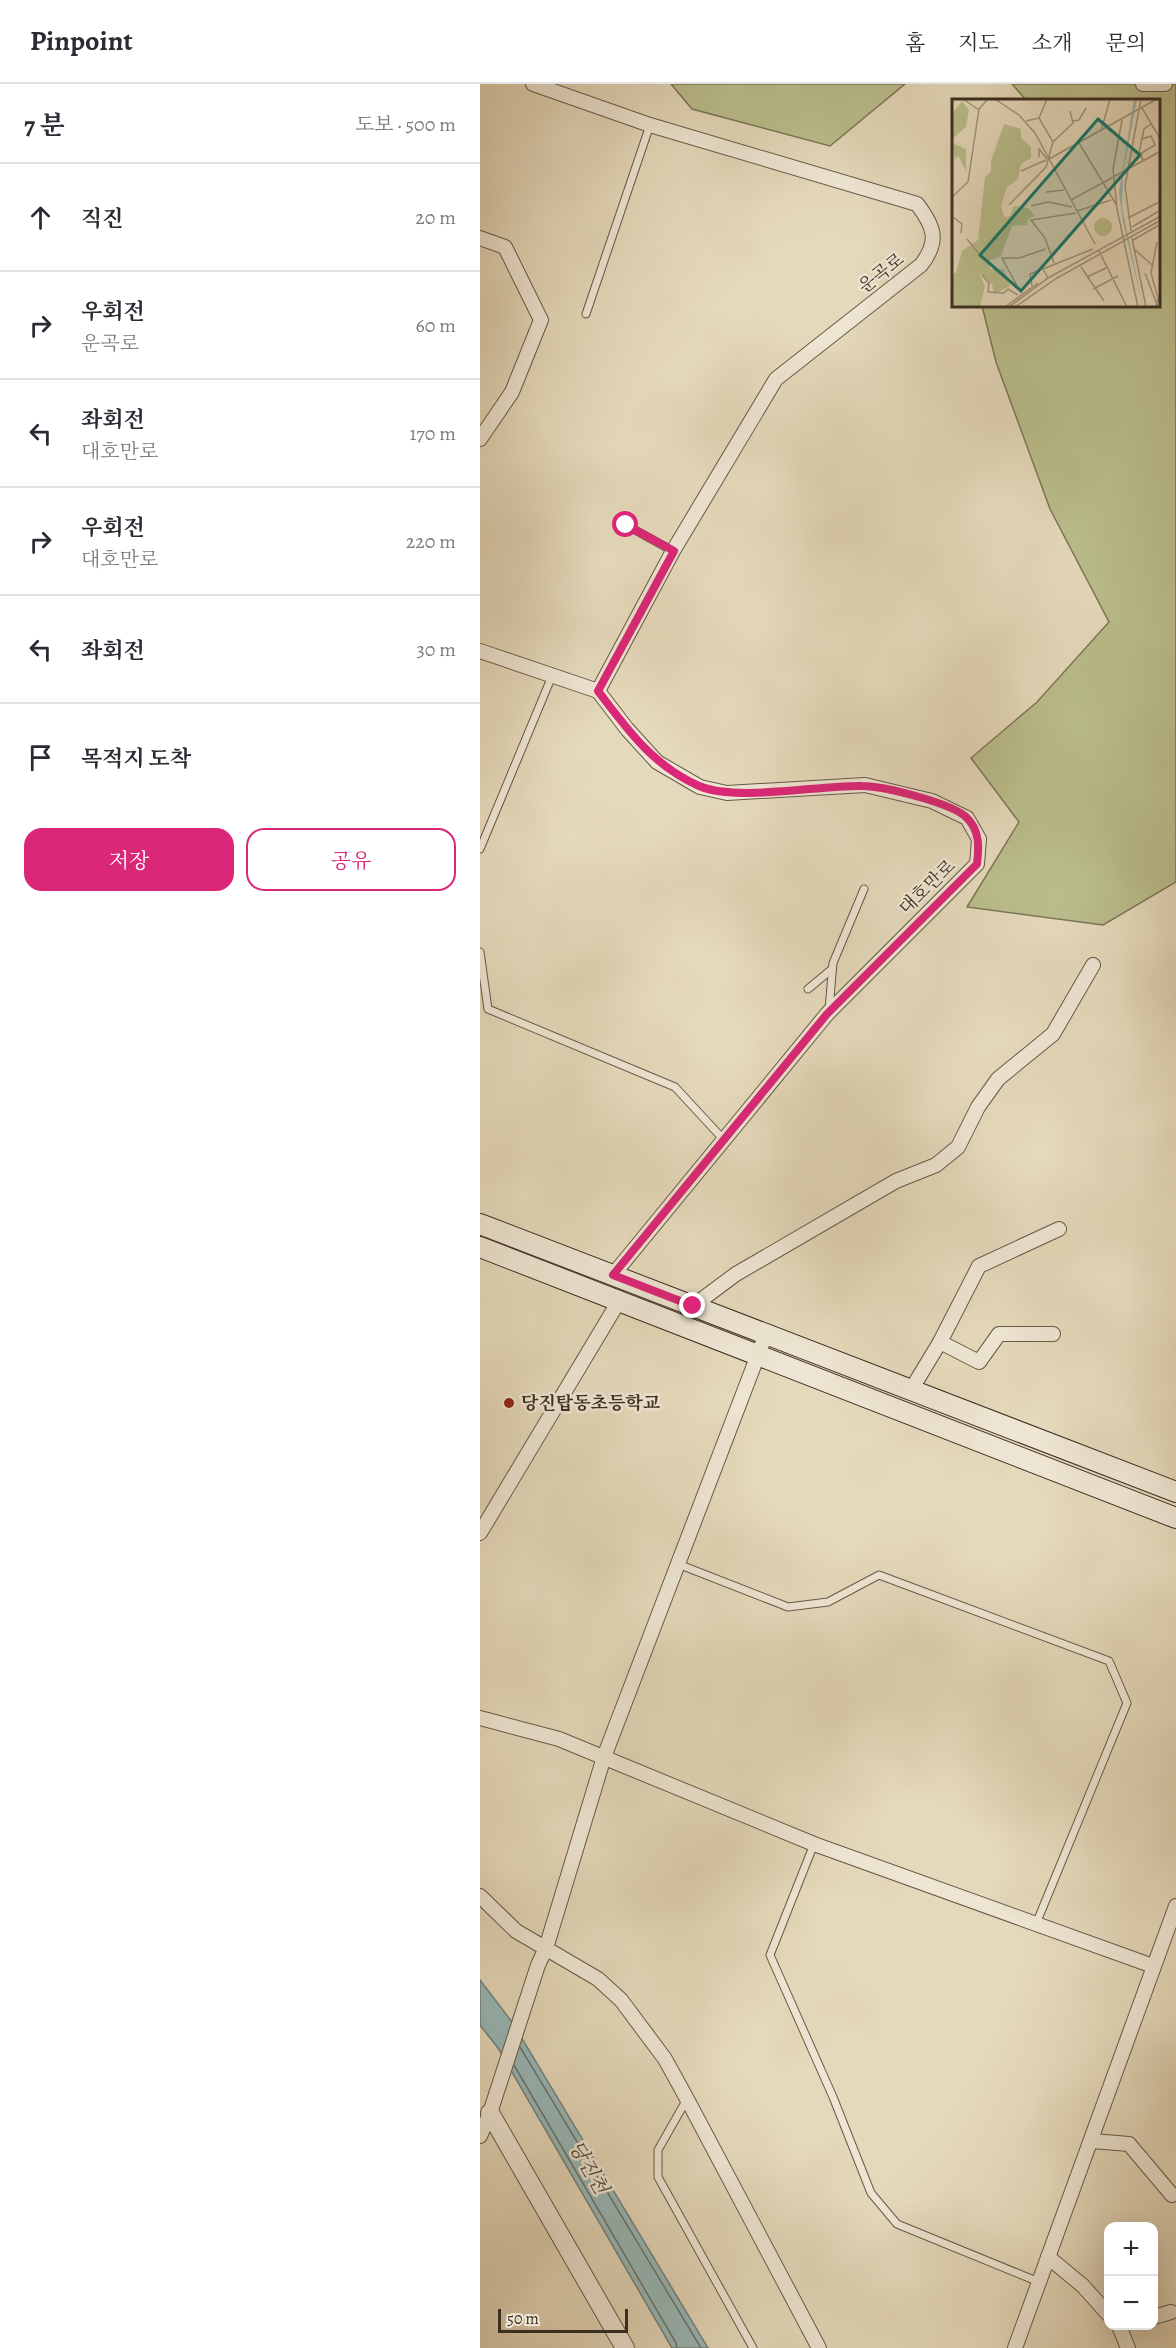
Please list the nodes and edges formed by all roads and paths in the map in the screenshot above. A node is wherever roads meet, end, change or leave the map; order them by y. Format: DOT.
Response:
graph roads {
  1 [pos="533,84"];
  2 [pos="1143,84"];
  3 [pos="1165,84"];
  4 [pos="650,125"];
  5 [pos="480,238"];
  6 [pos="586,314"];
  7 [pos="480,439"];
  8 [pos="626,525"];
  9 [pos="674,551"];
  10 [pos="480,651"];
  11 [pos="552,676"];
  12 [pos="598,691"];
  13 [pos="480,849"];
  14 [pos="864,889"];
  15 [pos="480,952"];
  16 [pos="1093,965"];
  17 [pos="832,969"];
  18 [pos="808,989"];
  19 [pos="480,1006"];
  20 [pos="488,1009"];
  21 [pos="829,1012"];
  22 [pos="724,1140"];
  23 [pos="480,1224"];
  24 [pos="1059,1229"];
  25 [pos="480,1246"];
  26 [pos="613,1275"];
  27 [pos="619,1301"];
  28 [pos="693,1306"];
  29 [pos="766,1334"];
  30 [pos="1053,1334"];
  31 [pos="940,1342"];
  32 [pos="758,1355"];
  33 [pos="911,1390"];
  34 [pos="1176,1492"];
  35 [pos="1176,1518"];
  36 [pos="480,1533"];
  37 [pos="678,1564"];
  38 [pos="480,1718"];
  39 [pos="604,1756"];
  40 [pos="814,1844"];
  41 [pos="480,1896"];
  42 [pos="1176,1906"];
  43 [pos="1036,1924"];
  44 [pos="546,1948"];
  45 [pos="1153,1966"];
  46 [pos="687,2099"];
  47 [pos="485,2106"];
  48 [pos="480,2136"];
  49 [pos="1092,2141"];
  50 [pos="1172,2195"];
  51 [pos="1048,2257"];
  52 [pos="1039,2282"];
  53 [pos="1104,2310"];
  54 [pos="1171,2312"];
  55 [pos="1158,2316"];
  56 [pos="1123,2330"];
  57 [pos="625,2348"];
  58 [pos="753,2348"];
  59 [pos="819,2348"];
  60 [pos="1015,2348"];
  61 [pos="1128,2348"];
  1 -- 4 [label="street, 운곡로"];
  2 -- 3 [label="street"];
  4 -- 6 [label="lane"];
  4 -- 9 [label="street, 운곡로"];
  5 -- 7 [label="street"];
  8 -- 9 [label="lane"];
  9 -- 12 [label="street, 운곡로"];
  10 -- 11 [label="street"];
  11 -- 12 [label="street"];
  11 -- 13 [label="lane"];
  12 -- 21 [label="street, 대호만로"];
  14 -- 17 [label="lane"];
  15 -- 20 [label="lane"];
  16 -- 28 [label="street"];
  17 -- 18 [label="lane"];
  17 -- 21 [label="lane"];
  19 -- 20 [label="lane"];
  20 -- 22 [label="lane"];
  21 -- 22 [label="street, 대호만로"];
  22 -- 26 [label="street, 대호만로"];
  23 -- 26 [label="main road"];
  24 -- 31 [label="street"];
  25 -- 27 [label="main road"];
  26 -- 28 [label="main road"];
  27 -- 32 [label="main road"];
  27 -- 36 [label="street"];
  28 -- 29 [label="main road"];
  29 -- 32 [label="street"];
  29 -- 33 [label="main road"];
  30 -- 31 [label="street"];
  31 -- 33 [label="street"];
  32 -- 35 [label="main road"];
  32 -- 37 [label="street"];
  33 -- 34 [label="main road"];
  37 -- 39 [label="street"];
  37 -- 43 [label="lane"];
  38 -- 39 [label="street"];
  39 -- 40 [label="street"];
  39 -- 44 [label="street"];
  40 -- 43 [label="street"];
  40 -- 52 [label="lane"];
  41 -- 44 [label="street"];
  42 -- 45 [label="street"];
  43 -- 45 [label="street"];
  44 -- 46 [label="street"];
  44 -- 47 [label="street"];
  45 -- 49 [label="street"];
  46 -- 58 [label="lane"];
  46 -- 59 [label="street"];
  47 -- 48 [label="street"];
  47 -- 57 [label="street"];
  49 -- 50 [label="street"];
  49 -- 51 [label="street"];
  51 -- 52 [label="street"];
  51 -- 53 [label="street"];
  52 -- 60 [label="street"];
  54 -- 55 [label="street"];
  56 -- 61 [label="street"];
}
